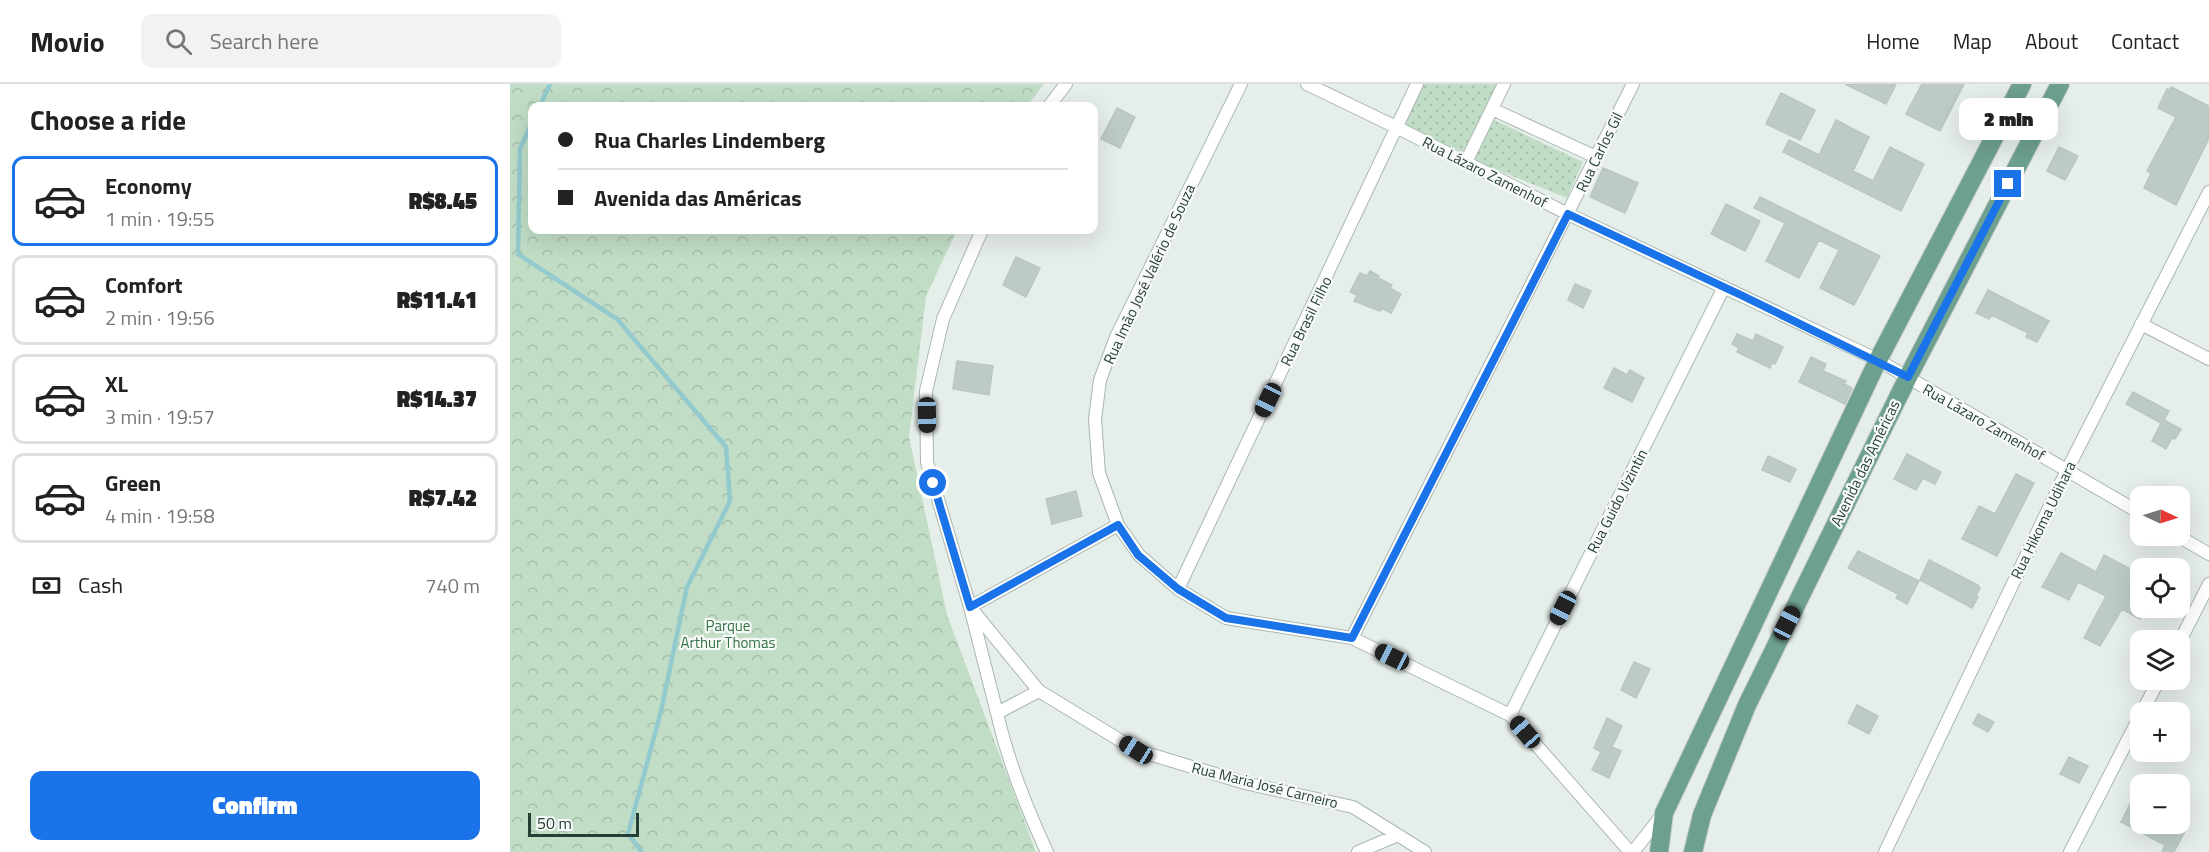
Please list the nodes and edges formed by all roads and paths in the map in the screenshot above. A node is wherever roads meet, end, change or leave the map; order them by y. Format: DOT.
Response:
graph roads {
  1 [pos="1066,84"];
  2 [pos="1241,84"];
  3 [pos="1307,84"];
  4 [pos="1417,84"];
  5 [pos="1504,84"];
  6 [pos="1633,84"];
  7 [pos="2022,84"];
  8 [pos="2060,84"];
  9 [pos="1052,102"];
  10 [pos="1492,109"];
  11 [pos="1398,128"];
  12 [pos="1596,157"];
  13 [pos="1466,162"];
  14 [pos="2209,192"];
  15 [pos="1568,214"];
  16 [pos="980,234"];
  17 [pos="1724,287"];
  18 [pos="2141,324"];
  19 [pos="2209,359"];
  20 [pos="1878,360"];
  21 [pos="1908,377"];
  22 [pos="2067,470"];
  23 [pos="2130,507"];
  24 [pos="1118,525"];
  25 [pos="2190,543"];
  26 [pos="2209,554"];
  27 [pos="2209,584"];
  28 [pos="1178,589"];
  29 [pos="970,607"];
  30 [pos="2185,630"];
  31 [pos="1352,638"];
  32 [pos="1039,691"];
  33 [pos="997,713"];
  34 [pos="1510,715"];
  35 [pos="2130,735"];
  36 [pos="1664,813"];
  37 [pos="1398,835"];
  38 [pos="1047,852"];
  39 [pos="1358,852"];
  40 [pos="1425,852"];
  41 [pos="1631,852"];
  42 [pos="1659,852"];
  43 [pos="1693,852"];
  44 [pos="1885,852"];
  45 [pos="2070,852"];
  1 -- 9 [label="street"];
  2 -- 24 [label="street, Rua Imão José Valério de Souza"];
  3 -- 11 [label="street, Rua Lázaro Zamenhof"];
  4 -- 11 [label="street, Rua Brasil Filho"];
  5 -- 10 [label="street"];
  6 -- 12 [label="street, Rua Carlos Gil"];
  7 -- 20 [label="main road"];
  8 -- 21 [label="main road, Avenida das Américas"];
  10 -- 12 [label="street"];
  10 -- 13 [label="street"];
  11 -- 13 [label="street, Rua Lázaro Zamenhof"];
  11 -- 28 [label="street, Rua Brasil Filho"];
  12 -- 15 [label="street, Rua Carlos Gil"];
  13 -- 15 [label="street, Rua Lázaro Zamenhof"];
  14 -- 18 [label="street, Rua Hikoma Udihara"];
  15 -- 17 [label="street, Rua Lázaro Zamenhof"];
  15 -- 31 [label="street, Rua Carlos Gil"];
  16 -- 29 [label="street"];
  17 -- 20 [label="street, Rua Lázaro Zamenhof"];
  17 -- 34 [label="street, Rua Guido Vizintin"];
  18 -- 19 [label="street"];
  18 -- 22 [label="street, Rua Hikoma Udihara"];
  20 -- 21 [label="street, Rua Lázaro Zamenhof"];
  20 -- 36 [label="main road"];
  21 -- 22 [label="street, Rua Lázaro Zamenhof"];
  21 -- 43 [label="main road, Avenida das Américas"];
  22 -- 23 [label="street, Rua Lázaro Zamenhof"];
  22 -- 44 [label="street, Rua Hikoma Udihara"];
  24 -- 28 [label="street, Rua Imão José Valério de Souza"];
  24 -- 29 [label="street"];
  25 -- 26 [label="street"];
  27 -- 30 [label="street"];
  28 -- 31 [label="street, Rua Imão José Valério de Souza"];
  29 -- 32 [label="street, Rua Maria José Carneiro"];
  29 -- 33 [label="street"];
  31 -- 34 [label="street, Rua Imão José Valério de Souza"];
  32 -- 33 [label="street"];
  32 -- 37 [label="street, Rua Maria José Carneiro"];
  33 -- 38 [label="street"];
  34 -- 41 [label="street, Rua Imão José Valério de Souza"];
  35 -- 45 [label="street"];
  36 -- 41 [label="street"];
  36 -- 42 [label="main road"];
  37 -- 39 [label="street"];
  37 -- 40 [label="street, Rua Maria José Carneiro"];
}
